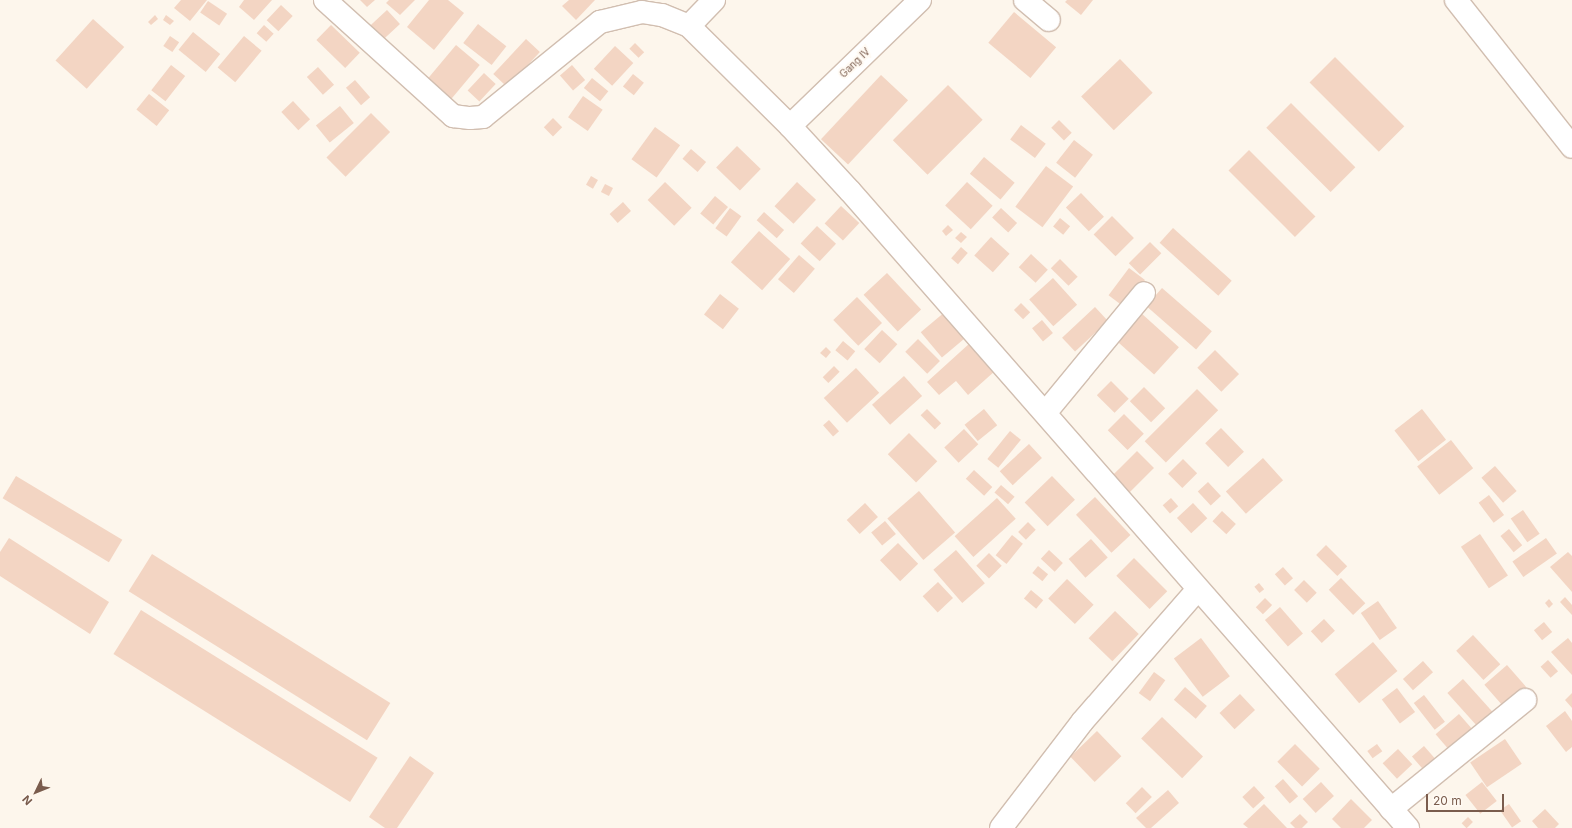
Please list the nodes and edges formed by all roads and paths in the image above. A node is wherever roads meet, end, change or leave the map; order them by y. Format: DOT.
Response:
graph roads {
  1 [pos="325,0"];
  2 [pos="714,0"];
  3 [pos="920,0"];
  4 [pos="1025,0"];
  5 [pos="1456,0"];
  6 [pos="1049,20"];
  7 [pos="689,26"];
  8 [pos="790,126"];
  9 [pos="1572,147"];
  10 [pos="1144,293"];
  11 [pos="1046,412"];
  12 [pos="1198,589"];
  13 [pos="1526,700"];
  14 [pos="1391,809"];
  15 [pos="1001,828"];
  16 [pos="1408,828"];
  1 -- 7 [label="street"];
  2 -- 7 [label="street"];
  3 -- 8 [label="street, Gang IV"];
  4 -- 6 [label="street"];
  5 -- 9 [label="street"];
  7 -- 8 [label="street"];
  8 -- 11 [label="street"];
  10 -- 11 [label="street"];
  11 -- 12 [label="street"];
  12 -- 14 [label="street"];
  12 -- 15 [label="street"];
  13 -- 14 [label="street"];
  14 -- 16 [label="street"];
}
